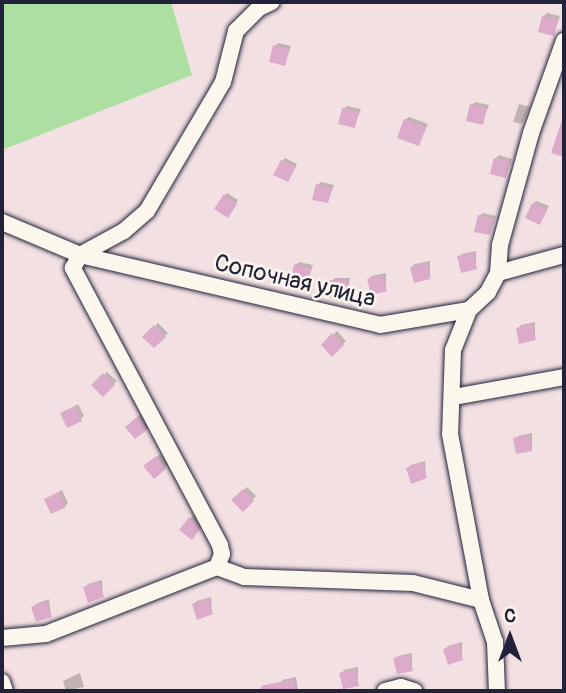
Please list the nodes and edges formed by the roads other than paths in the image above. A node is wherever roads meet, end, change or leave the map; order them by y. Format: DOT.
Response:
graph roads {
  1 [pos="272,2"];
  2 [pos="564,41"];
  3 [pos="2,222"];
  4 [pos="80,255"];
  5 [pos="564,255"];
  6 [pos="498,273"];
  7 [pos="469,310"];
  8 [pos="564,377"];
  9 [pos="454,397"];
  10 [pos="218,568"];
  11 [pos="481,600"];
  12 [pos="2,638"];
  13 [pos="2,682"];
  14 [pos="5,691"];
  15 [pos="385,691"];
  16 [pos="414,691"];
  17 [pos="497,691"];
  1 -- 4 [label="street"];
  2 -- 6 [label="street"];
  3 -- 4 [label="street, Сопочная улица"];
  4 -- 7 [label="street, Сопочная улица"];
  4 -- 10 [label="street"];
  5 -- 6 [label="street"];
  6 -- 7 [label="street"];
  7 -- 9 [label="street"];
  8 -- 9 [label="street"];
  9 -- 11 [label="street"];
  10 -- 11 [label="street"];
  10 -- 12 [label="street"];
  11 -- 17 [label="street"];
  13 -- 14 [label="street"];
  15 -- 16 [label="street"];
}
